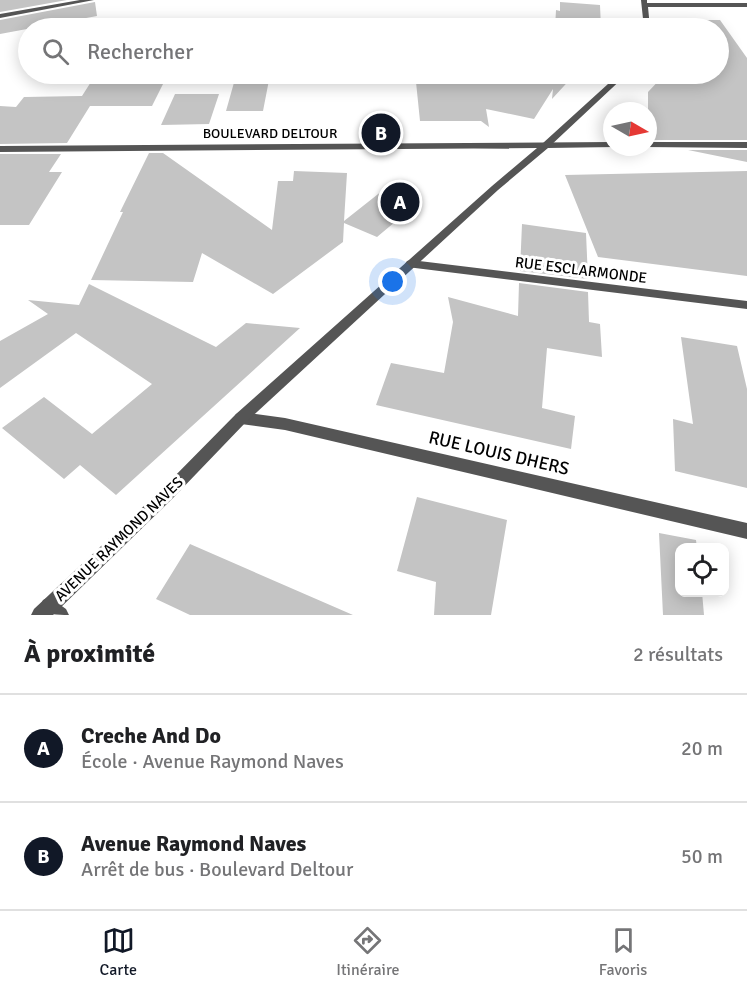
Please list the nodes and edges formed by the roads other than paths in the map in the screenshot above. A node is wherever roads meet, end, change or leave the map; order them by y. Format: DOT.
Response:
graph roads {
  1 [pos="91,0"];
  2 [pos="645,3"];
  3 [pos="747,5"];
  4 [pos="0,15"];
  5 [pos="646,18"];
  6 [pos="612,84"];
  7 [pos="546,145"];
  8 [pos="603,145"];
  9 [pos="657,145"];
  10 [pos="747,145"];
  11 [pos="0,149"];
  12 [pos="411,264"];
  13 [pos="747,305"];
  14 [pos="241,418"];
  15 [pos="747,531"];
  16 [pos="50,612"];
  1 -- 4 [label="street"];
  2 -- 3 [label="street"];
  2 -- 5 [label="street"];
  6 -- 7 [label="street, AVENUE RAYMOND NAVES"];
  7 -- 8 [label="street, BOULEVARD DELTOUR"];
  7 -- 11 [label="street, BOULEVARD DELTOUR"];
  7 -- 12 [label="street, AVENUE RAYMOND NAVES"];
  9 -- 10 [label="street"];
  12 -- 13 [label="street, RUE ESCLARMONDE"];
  12 -- 14 [label="street, AVENUE RAYMOND NAVES"];
  14 -- 15 [label="street, RUE LOUIS DHERS"];
  14 -- 16 [label="street, AVENUE RAYMOND NAVES"];
}
